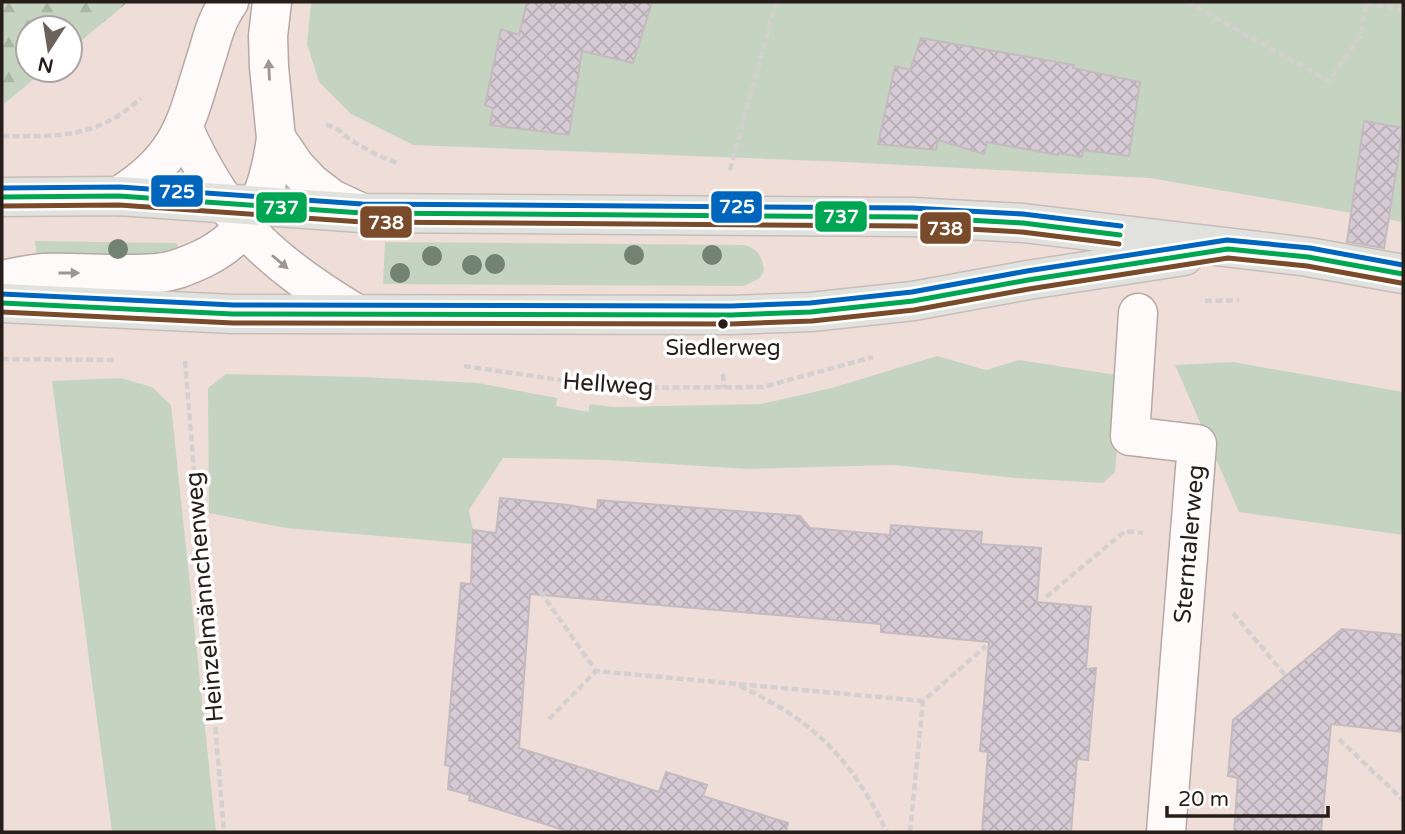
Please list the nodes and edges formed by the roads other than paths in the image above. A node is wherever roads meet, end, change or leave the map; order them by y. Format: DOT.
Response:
graph roads {
  1 [pos="229,2"];
  2 [pos="272,2"];
  3 [pos="184,129"];
  4 [pos="276,138"];
  5 [pos="119,196"];
  6 [pos="2,197"];
  7 [pos="243,212"];
  8 [pos="362,213"];
  9 [pos="1228,249"];
  10 [pos="1403,274"];
  11 [pos="2,280"];
  12 [pos="2,303"];
  13 [pos="355,313"];
  14 [pos="1138,313"];
  15 [pos="1166,832"];
  1 -- 3 [label="street"];
  4 -- 2 [label="street, one-way"];
  3 -- 5 [label="street"];
  3 -- 7 [label="street"];
  4 -- 7 [label="street"];
  4 -- 8 [label="street"];
  5 -- 6 [label="main road"];
  5 -- 7 [label="main road"];
  7 -- 8 [label="main road"];
  11 -- 7 [label="street, one-way"];
  7 -- 13 [label="street, one-way"];
  8 -- 9 [label="main road"];
  9 -- 10 [label="main road"];
  9 -- 13 [label="main road"];
  12 -- 13 [label="main road"];
  14 -- 15 [label="street, Sterntalerweg"];
}
